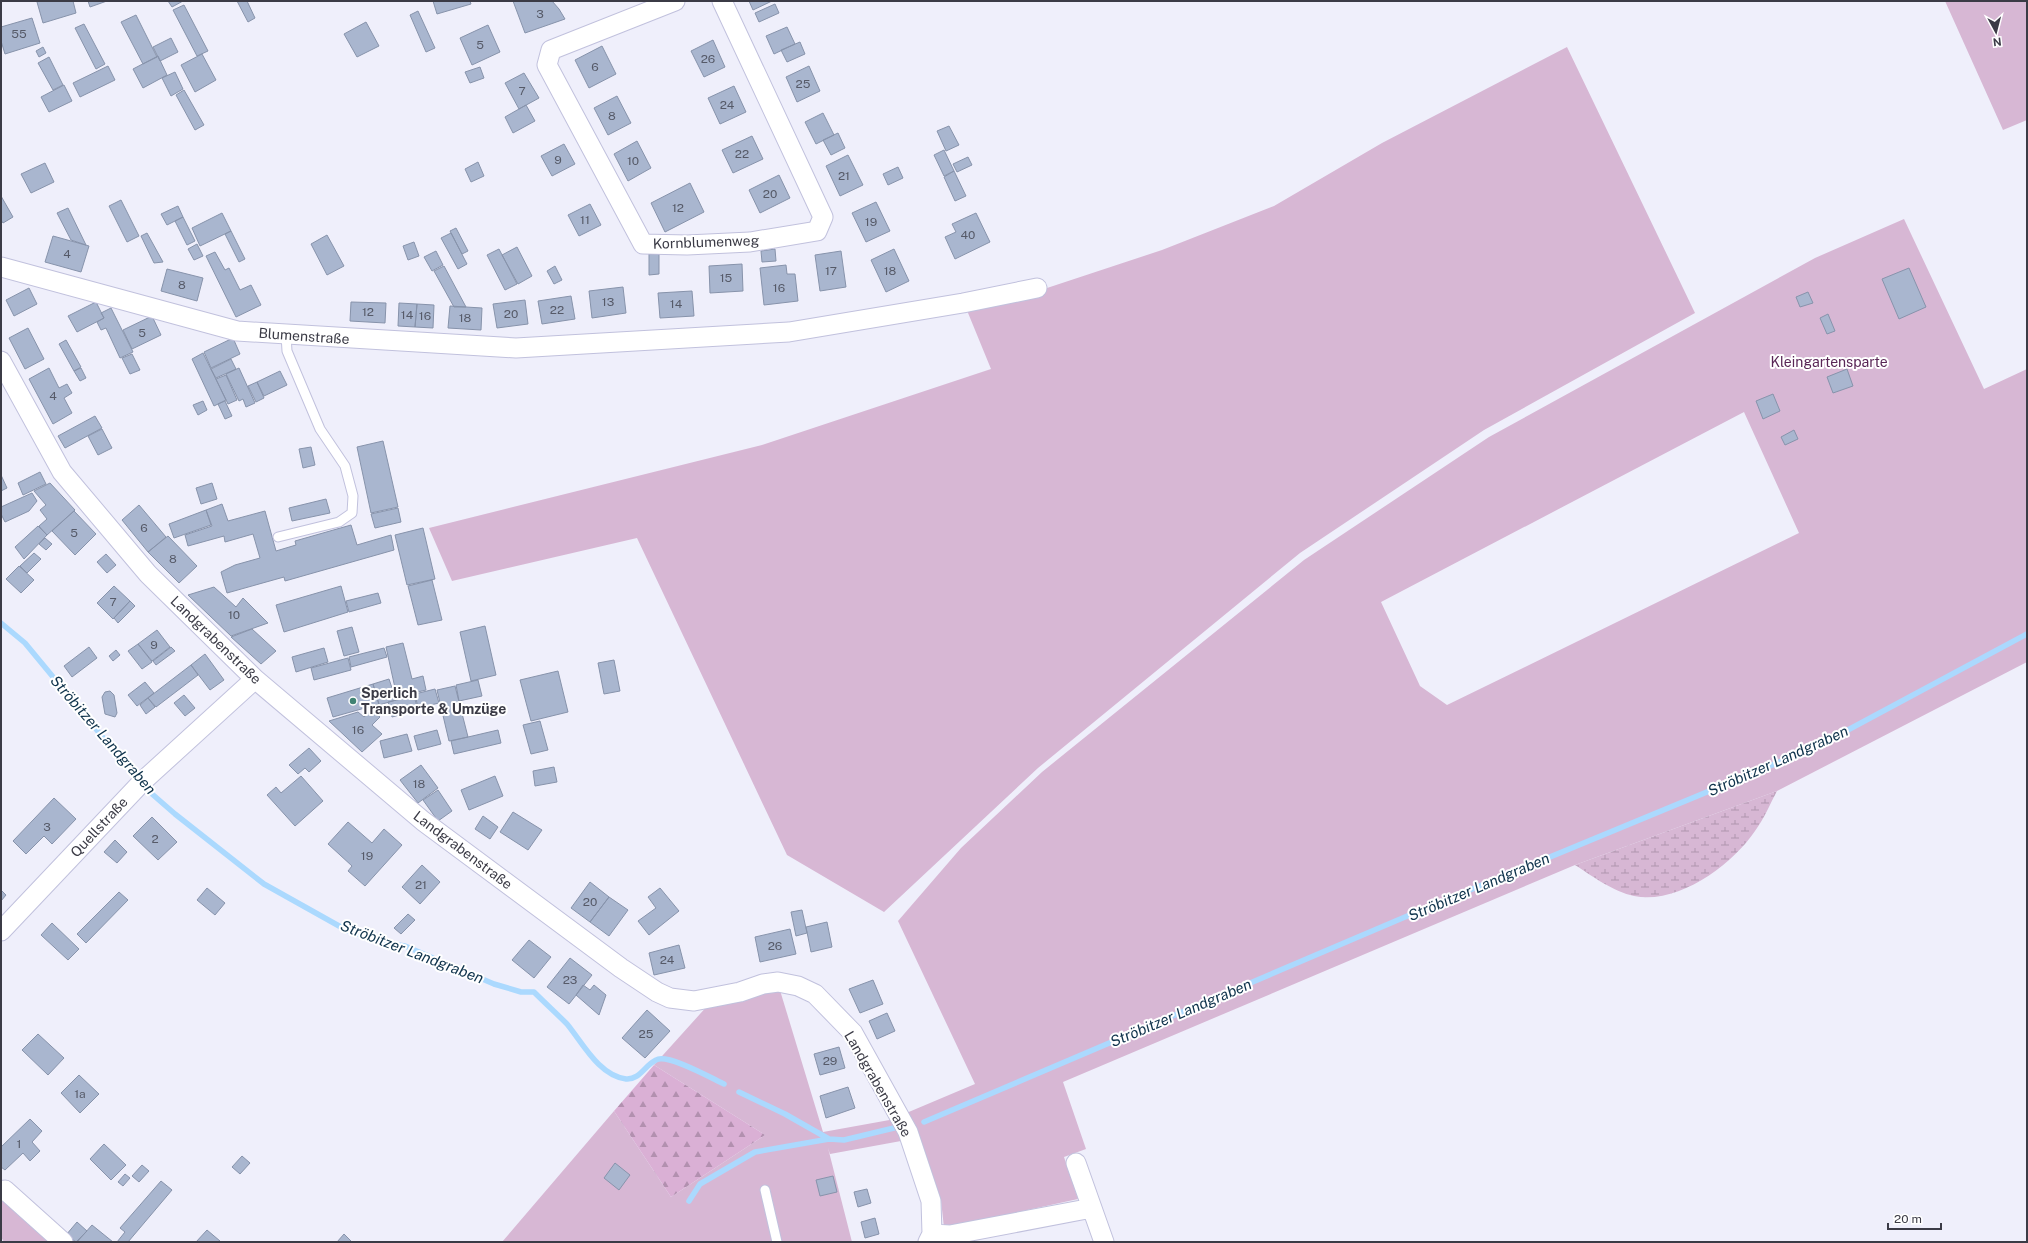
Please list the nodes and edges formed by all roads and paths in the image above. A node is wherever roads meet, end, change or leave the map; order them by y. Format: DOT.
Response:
graph roads {
  1 [pos="675,1"];
  2 [pos="722,1"];
  3 [pos="649,6"];
  4 [pos="1,268"];
  5 [pos="1037,288"];
  6 [pos="286,335"];
  7 [pos="1,361"];
  8 [pos="278,537"];
  9 [pos="255,679"];
  10 [pos="1,931"];
  11 [pos="1076,1163"];
  12 [pos="765,1190"];
  13 [pos="1,1191"];
  14 [pos="1092,1208"];
  15 [pos="930,1238"];
  16 [pos="63,1242"];
  17 [pos="777,1242"];
  18 [pos="1104,1242"];
  1 -- 3 [label="street, Kornblumenweg"];
  2 -- 3 [label="street, Kornblumenweg"];
  4 -- 6 [label="street, Blumenstraße"];
  5 -- 6 [label="street, Blumenstraße"];
  6 -- 8 [label="lane"];
  7 -- 9 [label="street, Landgrabenstraße"];
  9 -- 10 [label="street, Quellstraße"];
  9 -- 15 [label="street, Landgrabenstraße"];
  11 -- 14 [label="street"];
  12 -- 17 [label="lane"];
  13 -- 16 [label="street"];
  14 -- 15 [label="street, Landgrabenstraße"];
  14 -- 18 [label="street"];
}
